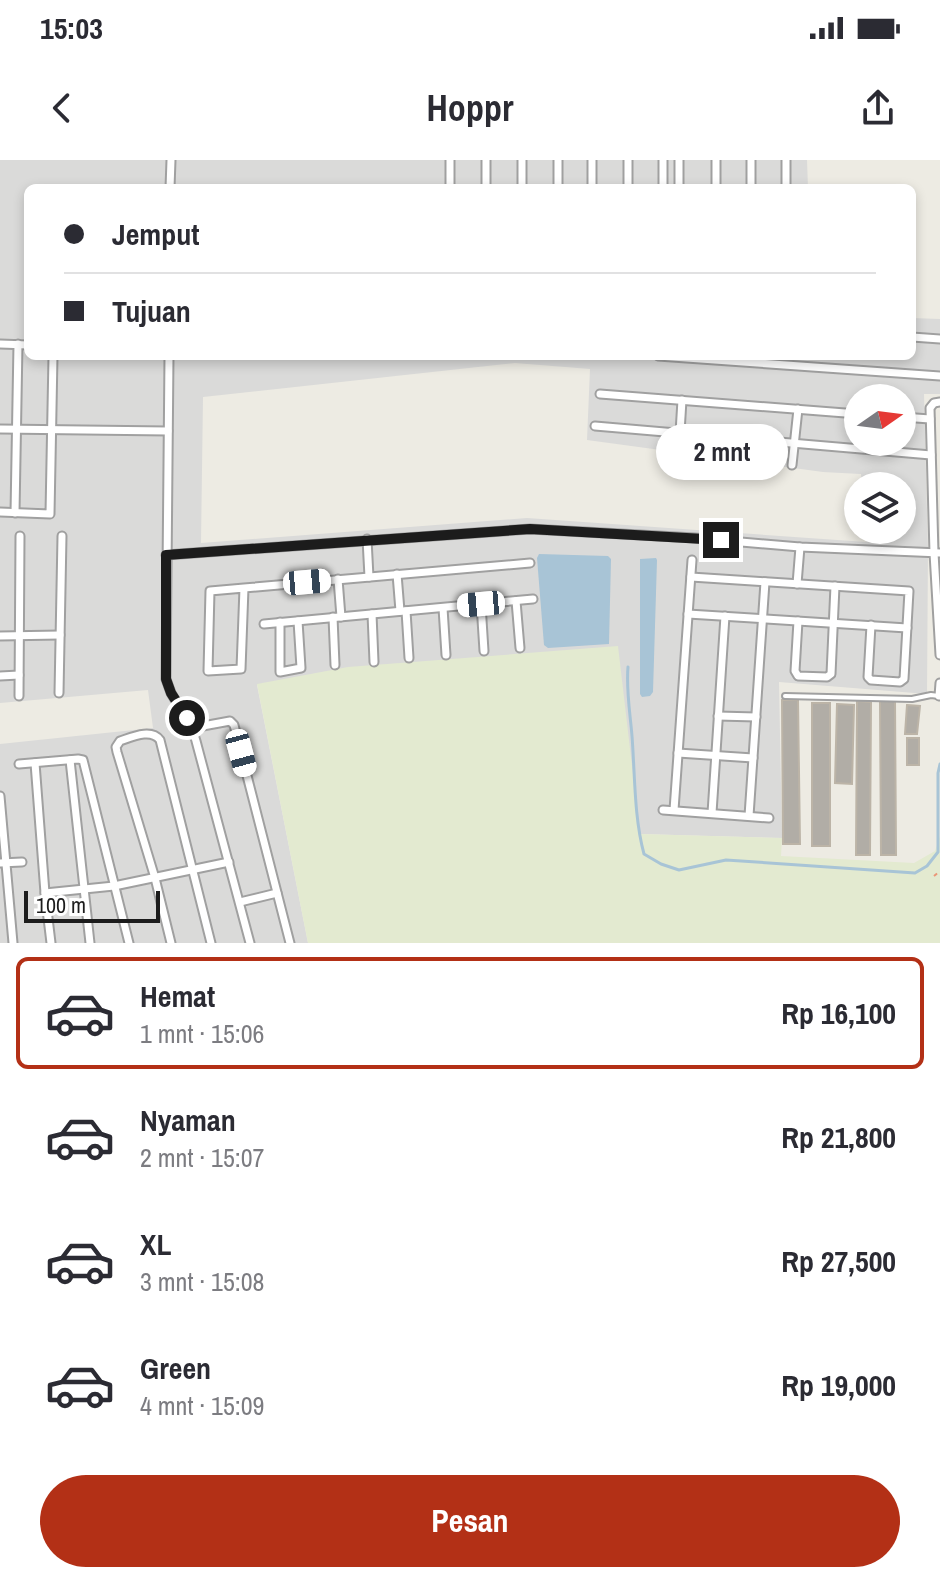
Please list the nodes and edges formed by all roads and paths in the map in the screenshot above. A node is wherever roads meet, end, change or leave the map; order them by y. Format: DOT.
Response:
graph roads {
  1 [pos="171,160"];
  2 [pos="450,160"];
  3 [pos="486,160"];
  4 [pos="522,160"];
  5 [pos="558,160"];
  6 [pos="592,160"];
  7 [pos="628,160"];
  8 [pos="663,160"];
  9 [pos="679,160"];
  10 [pos="716,160"];
  11 [pos="751,160"];
  12 [pos="786,160"];
  13 [pos="170,184"];
  14 [pos="450,184"];
  15 [pos="486,184"];
  16 [pos="522,184"];
  17 [pos="558,184"];
  18 [pos="592,184"];
  19 [pos="628,184"];
  20 [pos="663,184"];
  21 [pos="679,184"];
  22 [pos="716,184"];
  23 [pos="751,184"];
  24 [pos="786,184"];
  25 [pos="916,337"];
  26 [pos="940,339"];
  27 [pos="0,344"];
  28 [pos="18,344"];
  29 [pos="24,345"];
  30 [pos="53,360"];
  31 [pos="169,360"];
  32 [pos="721,360"];
  33 [pos="812,360"];
  34 [pos="811,367"];
  35 [pos="940,376"];
  36 [pos="600,394"];
  37 [pos="682,400"];
  38 [pos="940,402"];
  39 [pos="798,409"];
  40 [pos="844,413"];
  41 [pos="916,418"];
  42 [pos="930,419"];
  43 [pos="595,426"];
  44 [pos="0,429"];
  45 [pos="17,429"];
  46 [pos="51,429"];
  47 [pos="168,431"];
  48 [pos="680,434"];
  49 [pos="795,444"];
  50 [pos="679,449"];
  51 [pos="931,455"];
  52 [pos="792,465"];
  53 [pos="0,512"];
  54 [pos="15,513"];
  55 [pos="20,536"];
  56 [pos="62,536"];
  57 [pos="367,539"];
  58 [pos="800,547"];
  59 [pos="937,553"];
  60 [pos="166,555"];
  61 [pos="692,560"];
  62 [pos="530,563"];
  63 [pos="397,574"];
  64 [pos="369,577"];
  65 [pos="691,577"];
  66 [pos="338,579"];
  67 [pos="765,582"];
  68 [pos="797,584"];
  69 [pos="835,586"];
  70 [pos="244,588"];
  71 [pos="533,599"];
  72 [pos="516,601"];
  73 [pos="481,604"];
  74 [pos="443,608"];
  75 [pos="403,611"];
  76 [pos="372,614"];
  77 [pos="688,614"];
  78 [pos="725,616"];
  79 [pos="337,617"];
  80 [pos="762,619"];
  81 [pos="298,621"];
  82 [pos="798,621"];
  83 [pos="280,622"];
  84 [pos="834,623"];
  85 [pos="264,624"];
  86 [pos="871,625"];
  87 [pos="907,628"];
  88 [pos="19,635"];
  89 [pos="60,635"];
  90 [pos="0,636"];
  91 [pos="520,648"];
  92 [pos="484,651"];
  93 [pos="446,655"];
  94 [pos="940,655"];
  95 [pos="409,658"];
  96 [pos="374,662"];
  97 [pos="335,665"];
  98 [pos="19,675"];
  99 [pos="0,676"];
  100 [pos="940,683"];
  101 [pos="59,693"];
  102 [pos="19,696"];
  103 [pos="785,696"];
  104 [pos="939,696"];
  105 [pos="718,716"];
  106 [pos="756,717"];
  107 [pos="192,728"];
  108 [pos="678,753"];
  109 [pos="716,756"];
  110 [pos="753,758"];
  111 [pos="70,760"];
  112 [pos="35,763"];
  113 [pos="19,764"];
  114 [pos="0,796"];
  115 [pos="663,810"];
  116 [pos="674,810"];
  117 [pos="712,813"];
  118 [pos="749,816"];
  119 [pos="769,818"];
  120 [pos="22,862"];
  121 [pos="229,862"];
  122 [pos="3,863"];
  123 [pos="191,871"];
  124 [pos="940,871"];
  125 [pos="934,876"];
  126 [pos="155,878"];
  127 [pos="114,886"];
  128 [pos="84,889"];
  129 [pos="45,893"];
  130 [pos="277,893"];
  131 [pos="240,902"];
  132 [pos="13,943"];
  133 [pos="51,943"];
  134 [pos="90,943"];
  135 [pos="129,943"];
  136 [pos="171,943"];
  137 [pos="211,943"];
  138 [pos="250,943"];
  139 [pos="290,943"];
  1 -- 13 [label="street"];
  2 -- 14 [label="street"];
  3 -- 15 [label="street"];
  4 -- 16 [label="street"];
  5 -- 17 [label="street"];
  6 -- 18 [label="street"];
  7 -- 19 [label="street"];
  8 -- 20 [label="street"];
  9 -- 21 [label="street"];
  10 -- 22 [label="street"];
  11 -- 23 [label="street"];
  12 -- 24 [label="street"];
  25 -- 26 [label="street"];
  27 -- 28 [label="street"];
  28 -- 29 [label="street"];
  28 -- 45 [label="street"];
  30 -- 46 [label="street"];
  31 -- 47 [label="street"];
  32 -- 34 [label="street"];
  33 -- 34 [label="street"];
  34 -- 35 [label="street"];
  36 -- 37 [label="street"];
  37 -- 39 [label="street"];
  37 -- 48 [label="street"];
  38 -- 42 [label="street"];
  39 -- 40 [label="street"];
  39 -- 49 [label="street"];
  41 -- 42 [label="street"];
  42 -- 51 [label="street"];
  43 -- 48 [label="street"];
  44 -- 45 [label="street"];
  45 -- 46 [label="street"];
  45 -- 54 [label="street"];
  46 -- 47 [label="street"];
  46 -- 54 [label="street"];
  47 -- 60 [label="street"];
  48 -- 49 [label="street"];
  48 -- 50 [label="street"];
  49 -- 51 [label="street"];
  49 -- 52 [label="street"];
  51 -- 59 [label="street"];
  53 -- 54 [label="street"];
  55 -- 88 [label="street"];
  56 -- 89 [label="street"];
  57 -- 58 [label="street"];
  57 -- 60 [label="street"];
  57 -- 64 [label="street"];
  58 -- 59 [label="street"];
  58 -- 68 [label="street"];
  59 -- 94 [label="street"];
  60 -- 107 [label="street"];
  61 -- 65 [label="street"];
  62 -- 63 [label="street"];
  63 -- 64 [label="street"];
  63 -- 75 [label="street"];
  64 -- 66 [label="street"];
  65 -- 67 [label="street"];
  65 -- 77 [label="street"];
  66 -- 70 [label="street"];
  66 -- 79 [label="street"];
  67 -- 68 [label="street"];
  67 -- 80 [label="street"];
  68 -- 69 [label="street"];
  69 -- 84 [label="street"];
  69 -- 87 [label="street"];
  70 -- 70 [label="street"];
  71 -- 72 [label="street"];
  72 -- 73 [label="street"];
  72 -- 91 [label="street"];
  73 -- 74 [label="street"];
  73 -- 92 [label="street"];
  74 -- 75 [label="street"];
  74 -- 93 [label="street"];
  75 -- 76 [label="street"];
  75 -- 95 [label="street"];
  76 -- 79 [label="street"];
  76 -- 96 [label="street"];
  77 -- 78 [label="street"];
  77 -- 108 [label="street"];
  78 -- 80 [label="street"];
  78 -- 105 [label="street"];
  79 -- 81 [label="street"];
  79 -- 97 [label="street"];
  80 -- 82 [label="street"];
  80 -- 106 [label="street"];
  81 -- 83 [label="street"];
  81 -- 83 [label="street"];
  82 -- 84 [label="street"];
  82 -- 84 [label="street"];
  83 -- 85 [label="street"];
  84 -- 86 [label="street"];
  86 -- 87 [label="street"];
  86 -- 87 [label="street"];
  88 -- 89 [label="street"];
  88 -- 90 [label="street"];
  88 -- 98 [label="street"];
  89 -- 101 [label="street"];
  98 -- 99 [label="street"];
  98 -- 102 [label="street"];
  100 -- 104 [label="street"];
  103 -- 104 [label="lane"];
  105 -- 106 [label="street"];
  105 -- 109 [label="street"];
  106 -- 110 [label="street"];
  107 -- 121 [label="street"];
  107 -- 130 [label="street"];
  108 -- 109 [label="street"];
  108 -- 116 [label="street"];
  109 -- 110 [label="street"];
  109 -- 117 [label="street"];
  110 -- 118 [label="street"];
  111 -- 112 [label="street"];
  111 -- 127 [label="street"];
  111 -- 128 [label="street"];
  112 -- 113 [label="street"];
  112 -- 129 [label="street"];
  114 -- 122 [label="street"];
  115 -- 116 [label="street"];
  116 -- 117 [label="street"];
  117 -- 118 [label="street"];
  118 -- 119 [label="street"];
  120 -- 122 [label="street"];
  121 -- 123 [label="street"];
  121 -- 131 [label="street"];
  122 -- 132 [label="street"];
  123 -- 126 [label="street"];
  123 -- 126 [label="street"];
  123 -- 137 [label="street"];
  124 -- 125 [label="path"];
  126 -- 127 [label="street"];
  126 -- 136 [label="street"];
  127 -- 128 [label="street"];
  127 -- 135 [label="street"];
  128 -- 129 [label="street"];
  128 -- 134 [label="street"];
  129 -- 133 [label="street"];
  130 -- 131 [label="street"];
  130 -- 139 [label="street"];
  131 -- 138 [label="street"];
}
